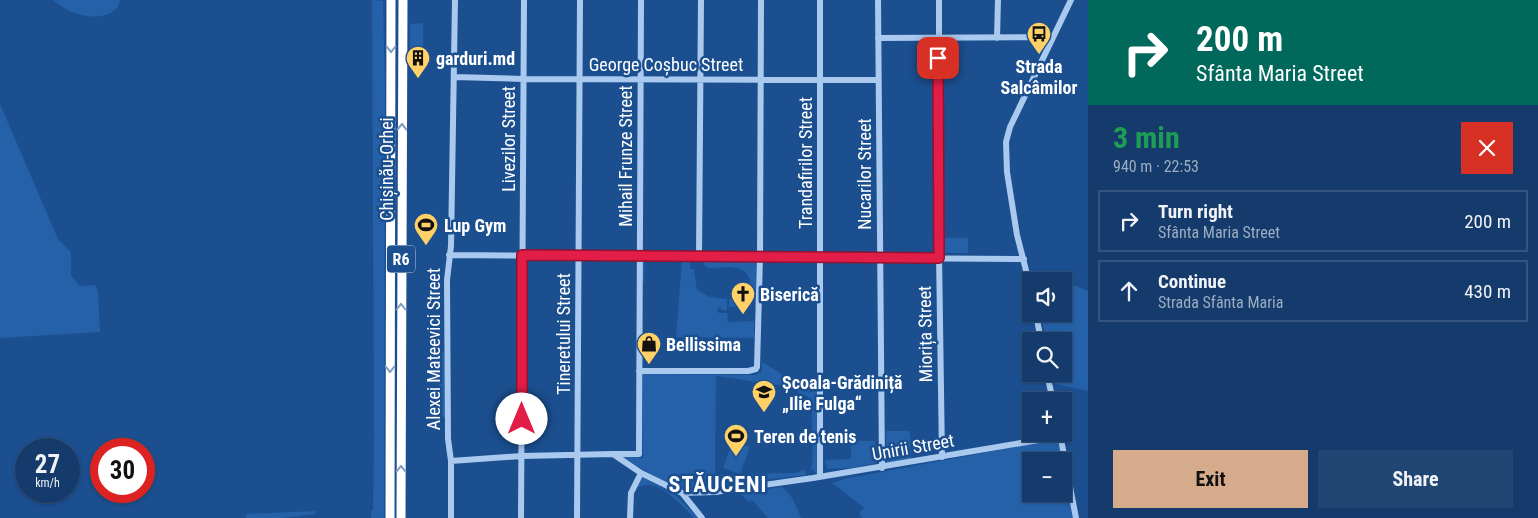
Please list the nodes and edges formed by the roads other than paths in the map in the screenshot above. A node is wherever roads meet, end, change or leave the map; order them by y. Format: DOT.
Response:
graph roads {
  1 [pos="391,0"];
  2 [pos="403,0"];
  3 [pos="454,0"];
  4 [pos="524,0"];
  5 [pos="580,0"];
  6 [pos="641,0"];
  7 [pos="701,0"];
  8 [pos="761,0"];
  9 [pos="820,0"];
  10 [pos="878,0"];
  11 [pos="939,0"];
  12 [pos="998,0"];
  13 [pos="1071,0"];
  14 [pos="1053,37"];
  15 [pos="878,38"];
  16 [pos="938,38"];
  17 [pos="997,38"];
  18 [pos="454,77"];
  19 [pos="523,79"];
  20 [pos="580,79"];
  21 [pos="640,79"];
  22 [pos="700,79"];
  23 [pos="760,79"];
  24 [pos="819,80"];
  25 [pos="878,80"];
  26 [pos="449,255"];
  27 [pos="522,255"];
  28 [pos="579,255"];
  29 [pos="639,255"];
  30 [pos="699,256"];
  31 [pos="760,256"];
  32 [pos="820,257"];
  33 [pos="880,258"];
  34 [pos="939,258"];
  35 [pos="1024,259"];
  36 [pos="1027,272"];
  37 [pos="639,371"];
  38 [pos="1028,442"];
  39 [pos="1061,442"];
  40 [pos="613,454"];
  41 [pos="578,455"];
  42 [pos="522,456"];
  43 [pos="942,457"];
  44 [pos="451,461"];
  45 [pos="882,468"];
  46 [pos="641,473"];
  47 [pos="820,477"];
  48 [pos="682,493"];
  49 [pos="390,518"];
  50 [pos="401,518"];
  51 [pos="451,518"];
  52 [pos="521,518"];
  53 [pos="577,518"];
  54 [pos="630,518"];
  55 [pos="702,518"];
  56 [pos="1076,518"];
  1 -- 49 [label="highway, Chișinău-Orhei / R6, one-way"];
  50 -- 2 [label="highway, Chișinău-Orhei / R6, one-way"];
  3 -- 18 [label="street, Alexei Mateevici Street"];
  4 -- 19 [label="street, Livezilor Street"];
  5 -- 20 [label="street, Tineretului Street"];
  6 -- 21 [label="street, Mihail Frunze Street"];
  7 -- 22 [label="street"];
  8 -- 23 [label="street"];
  9 -- 24 [label="street, Trandafirilor Street"];
  10 -- 15 [label="street, Nucarilor Street"];
  11 -- 16 [label="street, Miorița Street"];
  12 -- 17 [label="street"];
  13 -- 14 [label="street"];
  14 -- 17 [label="street"];
  14 -- 35 [label="street"];
  15 -- 16 [label="street"];
  15 -- 25 [label="street, Nucarilor Street"];
  16 -- 17 [label="street"];
  16 -- 34 [label="street, Miorița Street"];
  18 -- 19 [label="street, George Coșbuc Street"];
  18 -- 26 [label="street, Alexei Mateevici Street"];
  19 -- 20 [label="street, George Coșbuc Street"];
  19 -- 27 [label="street, Livezilor Street"];
  20 -- 21 [label="street, George Coșbuc Street"];
  20 -- 28 [label="street, Tineretului Street"];
  21 -- 22 [label="street, George Coșbuc Street"];
  21 -- 29 [label="street, Mihail Frunze Street"];
  22 -- 23 [label="street, George Coșbuc Street"];
  22 -- 30 [label="street"];
  23 -- 24 [label="street, George Coșbuc Street"];
  23 -- 31 [label="street"];
  24 -- 25 [label="street, George Coșbuc Street"];
  24 -- 32 [label="street, Trandafirilor Street"];
  25 -- 33 [label="street, Nucarilor Street"];
  26 -- 27 [label="street"];
  26 -- 44 [label="street, Alexei Mateevici Street"];
  27 -- 28 [label="street"];
  27 -- 42 [label="street, Livezilor Street"];
  28 -- 29 [label="street"];
  28 -- 41 [label="street, Tineretului Street"];
  29 -- 30 [label="street"];
  29 -- 37 [label="street, Mihail Frunze Street"];
  30 -- 31 [label="street"];
  31 -- 32 [label="street"];
  31 -- 37 [label="street"];
  32 -- 33 [label="street"];
  32 -- 47 [label="street, Trandafirilor Street"];
  33 -- 34 [label="street"];
  33 -- 45 [label="street, Nucarilor Street"];
  34 -- 35 [label="street"];
  34 -- 43 [label="street, Miorița Street"];
  35 -- 36 [label="street"];
  37 -- 40 [label="street, Mihail Frunze Street"];
  38 -- 43 [label="street, Unirii Street"];
  39 -- 56 [label="street"];
  40 -- 41 [label="street"];
  40 -- 46 [label="street"];
  41 -- 42 [label="street"];
  41 -- 53 [label="street, Tineretului Street"];
  42 -- 44 [label="street"];
  42 -- 52 [label="street, Livezilor Street"];
  43 -- 45 [label="street, Unirii Street"];
  44 -- 51 [label="street, Alexei Mateevici Street"];
  45 -- 47 [label="street, Unirii Street"];
  46 -- 48 [label="street"];
  46 -- 54 [label="street"];
  47 -- 48 [label="street, Unirii Street"];
  48 -- 55 [label="street"];
}
